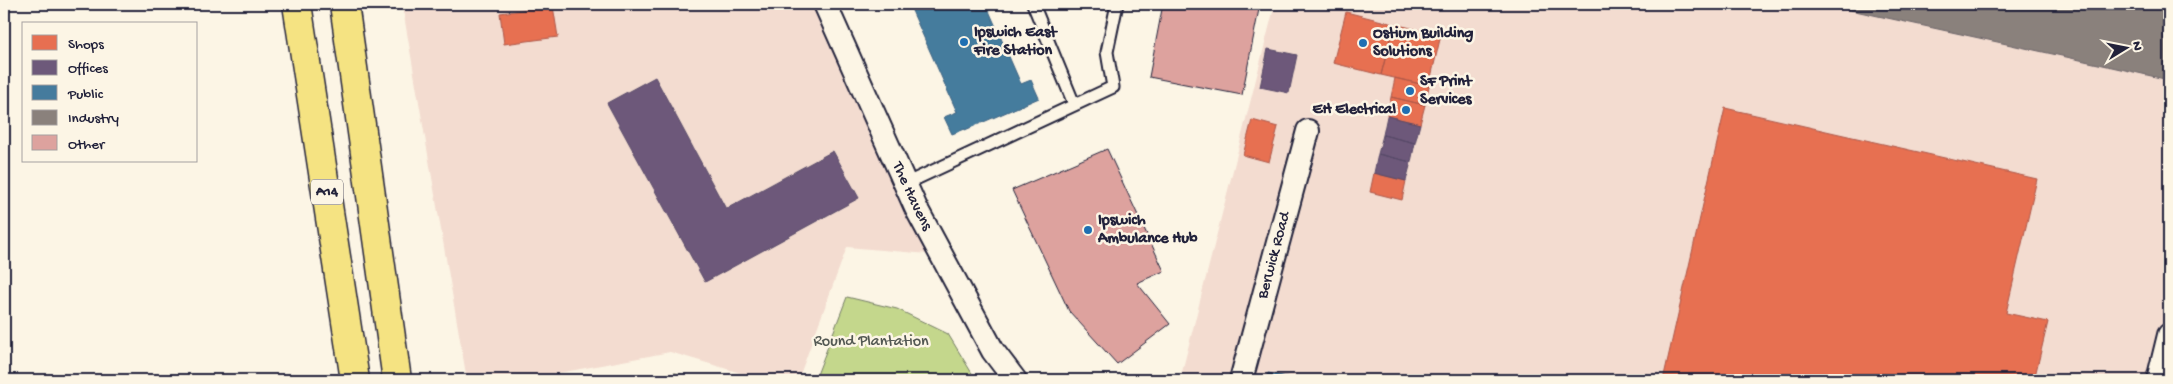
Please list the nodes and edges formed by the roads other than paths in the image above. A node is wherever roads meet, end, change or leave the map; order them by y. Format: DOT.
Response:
graph roads {
  1 [pos="297,4"];
  2 [pos="344,4"];
  3 [pos="825,4"];
  4 [pos="1033,4"];
  5 [pos="1117,4"];
  6 [pos="1074,104"];
  7 [pos="1308,131"];
  8 [pos="905,184"];
  9 [pos="2169,335"];
  10 [pos="2163,370"];
  11 [pos="355,380"];
  12 [pos="397,380"];
  13 [pos="1015,380"];
  14 [pos="1241,380"];
  1 -- 11 [label="highway, A14"];
  2 -- 12 [label="highway"];
  3 -- 8 [label="street, The Havens"];
  4 -- 6 [label="lane"];
  5 -- 6 [label="lane"];
  6 -- 8 [label="lane"];
  7 -- 14 [label="street, Berwick Road"];
  8 -- 13 [label="street, The Havens"];
  9 -- 10 [label="street"];
}
